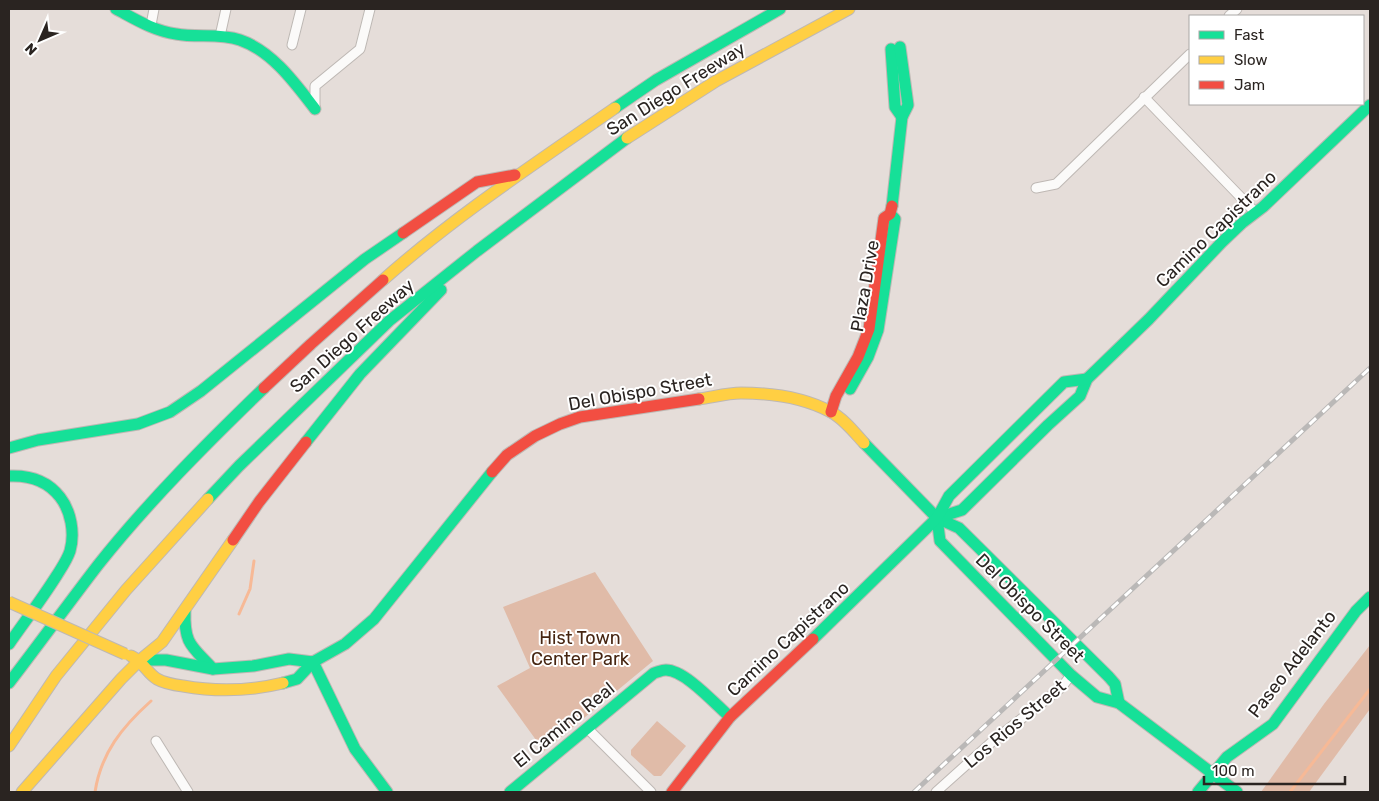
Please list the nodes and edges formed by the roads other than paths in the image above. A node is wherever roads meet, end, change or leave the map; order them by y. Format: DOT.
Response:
graph roads {
  1 [pos="116,9"];
  2 [pos="154,9"];
  3 [pos="226,9"];
  4 [pos="301,9"];
  5 [pos="370,9"];
  6 [pos="780,9"];
  7 [pos="849,9"];
  8 [pos="151,25"];
  9 [pos="220,36"];
  10 [pos="292,45"];
  11 [pos="896,48"];
  12 [pos="1189,55"];
  13 [pos="1144,98"];
  14 [pos="1370,105"];
  15 [pos="315,109"];
  16 [pos="519,174"];
  17 [pos="1036,188"];
  18 [pos="1255,212"];
  19 [pos="477,251"];
  20 [pos="1087,379"];
  21 [pos="831,412"];
  22 [pos="9,448"];
  23 [pos="9,476"];
  24 [pos="937,518"];
  25 [pos="1370,597"];
  26 [pos="9,602"];
  27 [pos="185,611"];
  28 [pos="9,644"];
  29 [pos="140,660"];
  30 [pos="312,662"];
  31 [pos="214,669"];
  32 [pos="1071,675"];
  33 [pos="9,683"];
  34 [pos="1119,703"];
  35 [pos="730,717"];
  36 [pos="588,729"];
  37 [pos="156,741"];
  38 [pos="9,746"];
  39 [pos="1213,774"];
  40 [pos="1236,791"];
  41 [pos="22,792"];
  42 [pos="188,792"];
  43 [pos="387,792"];
  44 [pos="510,792"];
  45 [pos="652,792"];
  46 [pos="672,792"];
  47 [pos="936,792"];
  48 [pos="1198,792"];
  1 -- 8 [label="main road"];
  2 -- 8 [label="street"];
  3 -- 9 [label="street"];
  4 -- 10 [label="street"];
  5 -- 15 [label="street"];
  6 -- 16 [label="main road, San Diego Freeway"];
  7 -- 19 [label="main road, San Diego Freeway"];
  8 -- 9 [label="main road"];
  9 -- 15 [label="main road"];
  11 -- 21 [label="main road, Plaza Drive"];
  12 -- 13 [label="street"];
  13 -- 17 [label="street"];
  13 -- 18 [label="street"];
  14 -- 18 [label="main road, Camino Capistrano"];
  16 -- 22 [label="main road"];
  16 -- 33 [label="main road, San Diego Freeway"];
  18 -- 20 [label="main road, Camino Capistrano"];
  19 -- 27 [label="main road"];
  19 -- 38 [label="main road, San Diego Freeway"];
  20 -- 24 [label="main road, Camino Capistrano"];
  20 -- 24 [label="main road, Camino Capistrano"];
  21 -- 24 [label="main road, Del Obispo Street"];
  21 -- 30 [label="main road, Del Obispo Street"];
  23 -- 28 [label="main road"];
  24 -- 32 [label="main road, Del Obispo Street"];
  24 -- 34 [label="main road, Del Obispo Street"];
  24 -- 35 [label="main road, Camino Capistrano"];
  25 -- 39 [label="main road, Paseo Adelanto"];
  26 -- 29 [label="main road, bridge"];
  27 -- 29 [label="main road"];
  27 -- 31 [label="main road"];
  29 -- 30 [label="main road, Del Obispo Street"];
  29 -- 31 [label="main road"];
  29 -- 41 [label="main road"];
  30 -- 31 [label="main road"];
  30 -- 43 [label="main road"];
  32 -- 34 [label="main road, Del Obispo Street"];
  32 -- 47 [label="street, Los Rios Street"];
  34 -- 39 [label="main road, Del Obispo Street"];
  35 -- 36 [label="main road, El Camino Real"];
  35 -- 46 [label="main road, Camino Capistrano"];
  36 -- 44 [label="main road, El Camino Real"];
  36 -- 45 [label="street"];
  37 -- 42 [label="street"];
  39 -- 40 [label="main road, Del Obispo Street"];
  39 -- 48 [label="main road, Paseo Adelanto"];
}
